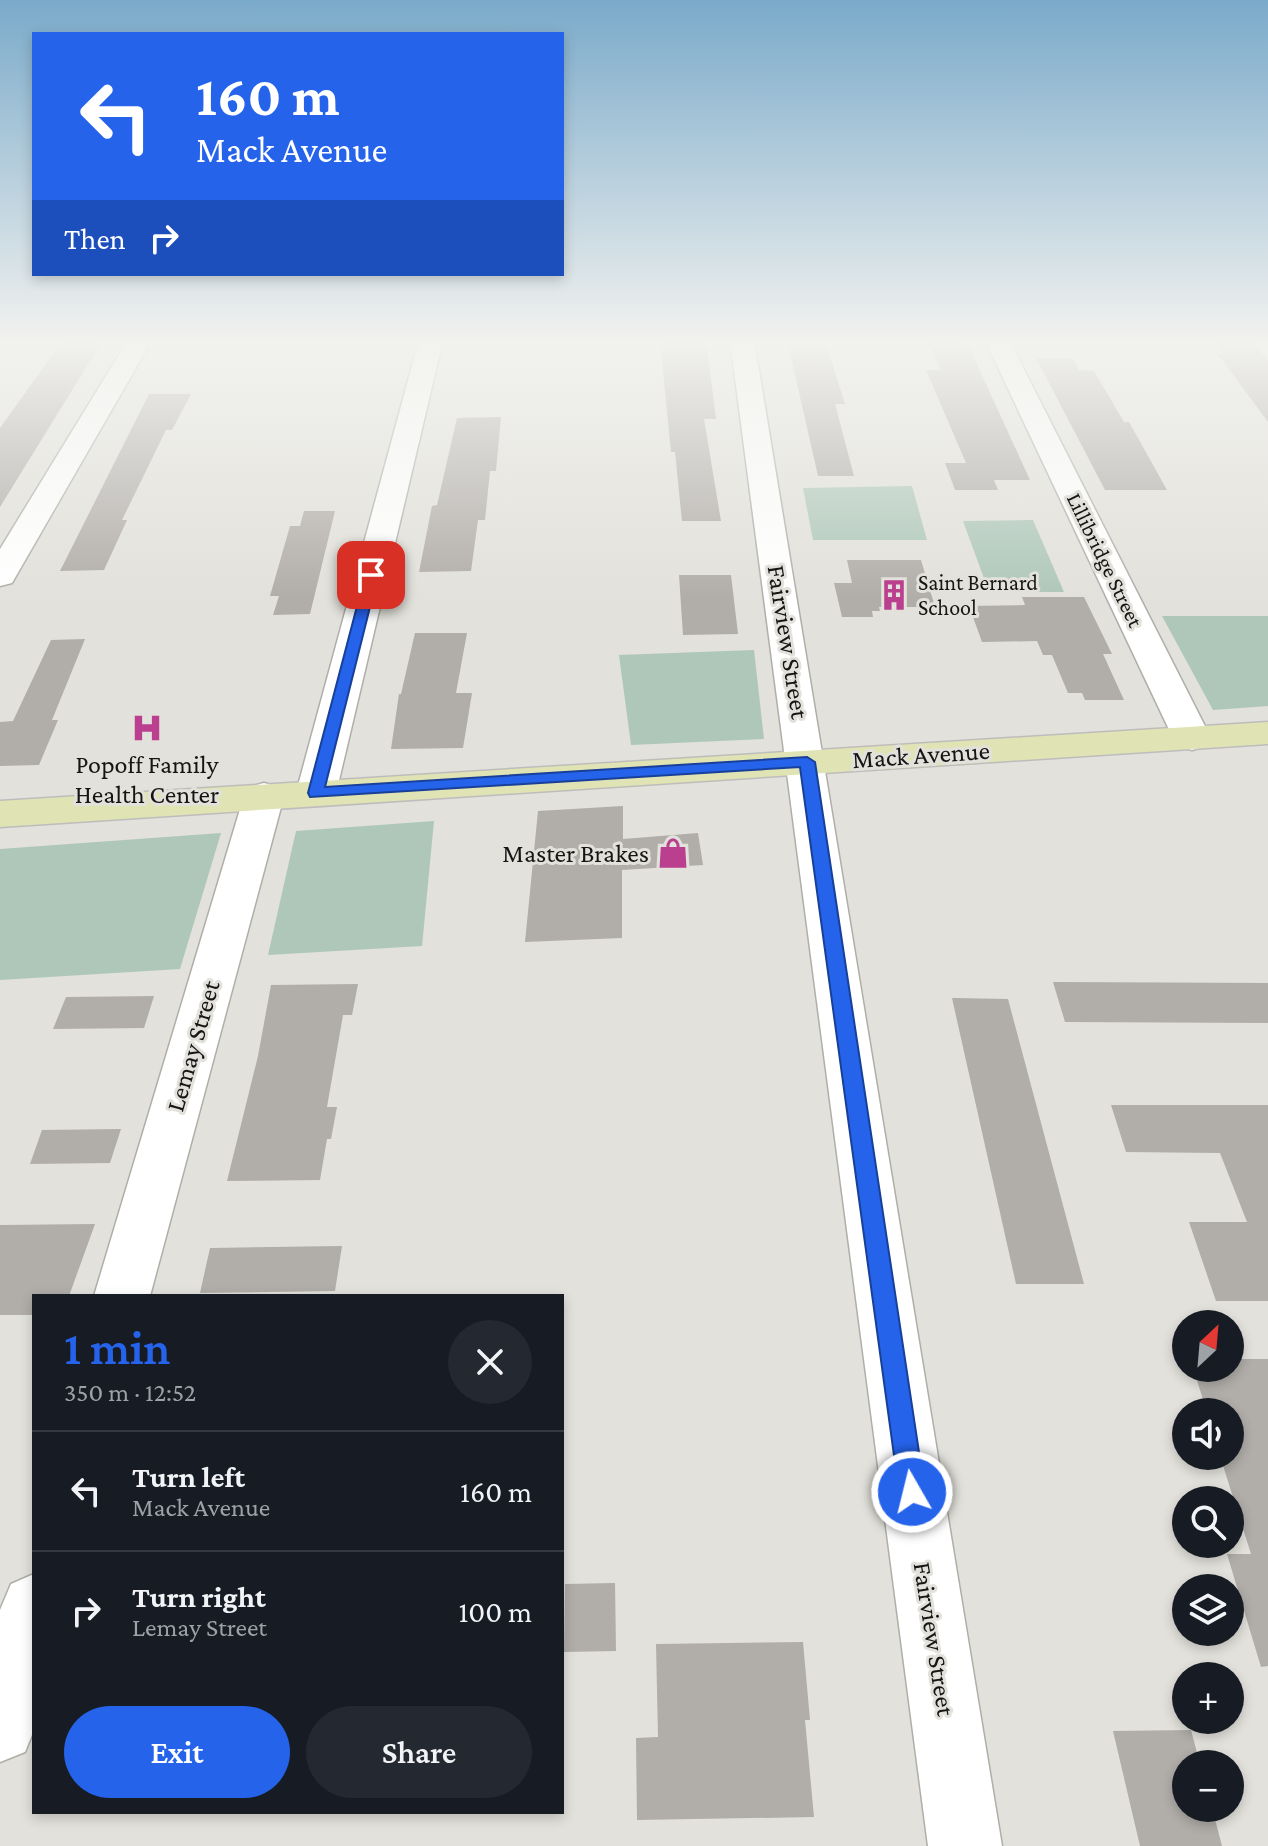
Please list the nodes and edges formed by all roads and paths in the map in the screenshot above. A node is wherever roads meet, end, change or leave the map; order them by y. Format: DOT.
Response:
graph roads {
  1 [pos="89,426"];
  2 [pos="409,426"];
  3 [pos="755,426"];
  4 [pos="1039,426"];
  5 [pos="0,576"];
  6 [pos="1268,733"];
  7 [pos="1192,738"];
  8 [pos="807,762"];
  9 [pos="316,793"];
  10 [pos="264,796"];
  11 [pos="0,814"];
  12 [pos="123,1294"];
  13 [pos="32,1614"];
  14 [pos="0,1727"];
  15 [pos="965,1846"];
  1 -- 5 [label="street"];
  2 -- 9 [label="street"];
  3 -- 8 [label="street, Fairview Street"];
  4 -- 7 [label="street, Lillibridge Street"];
  6 -- 7 [label="main road, Mack Avenue"];
  7 -- 8 [label="main road, Mack Avenue"];
  8 -- 9 [label="main road, Mack Avenue"];
  8 -- 15 [label="street, Fairview Street"];
  9 -- 10 [label="main road, Mack Avenue"];
  10 -- 11 [label="main road, Mack Avenue"];
  10 -- 12 [label="street, Lemay Street"];
  13 -- 14 [label="street"];
}
